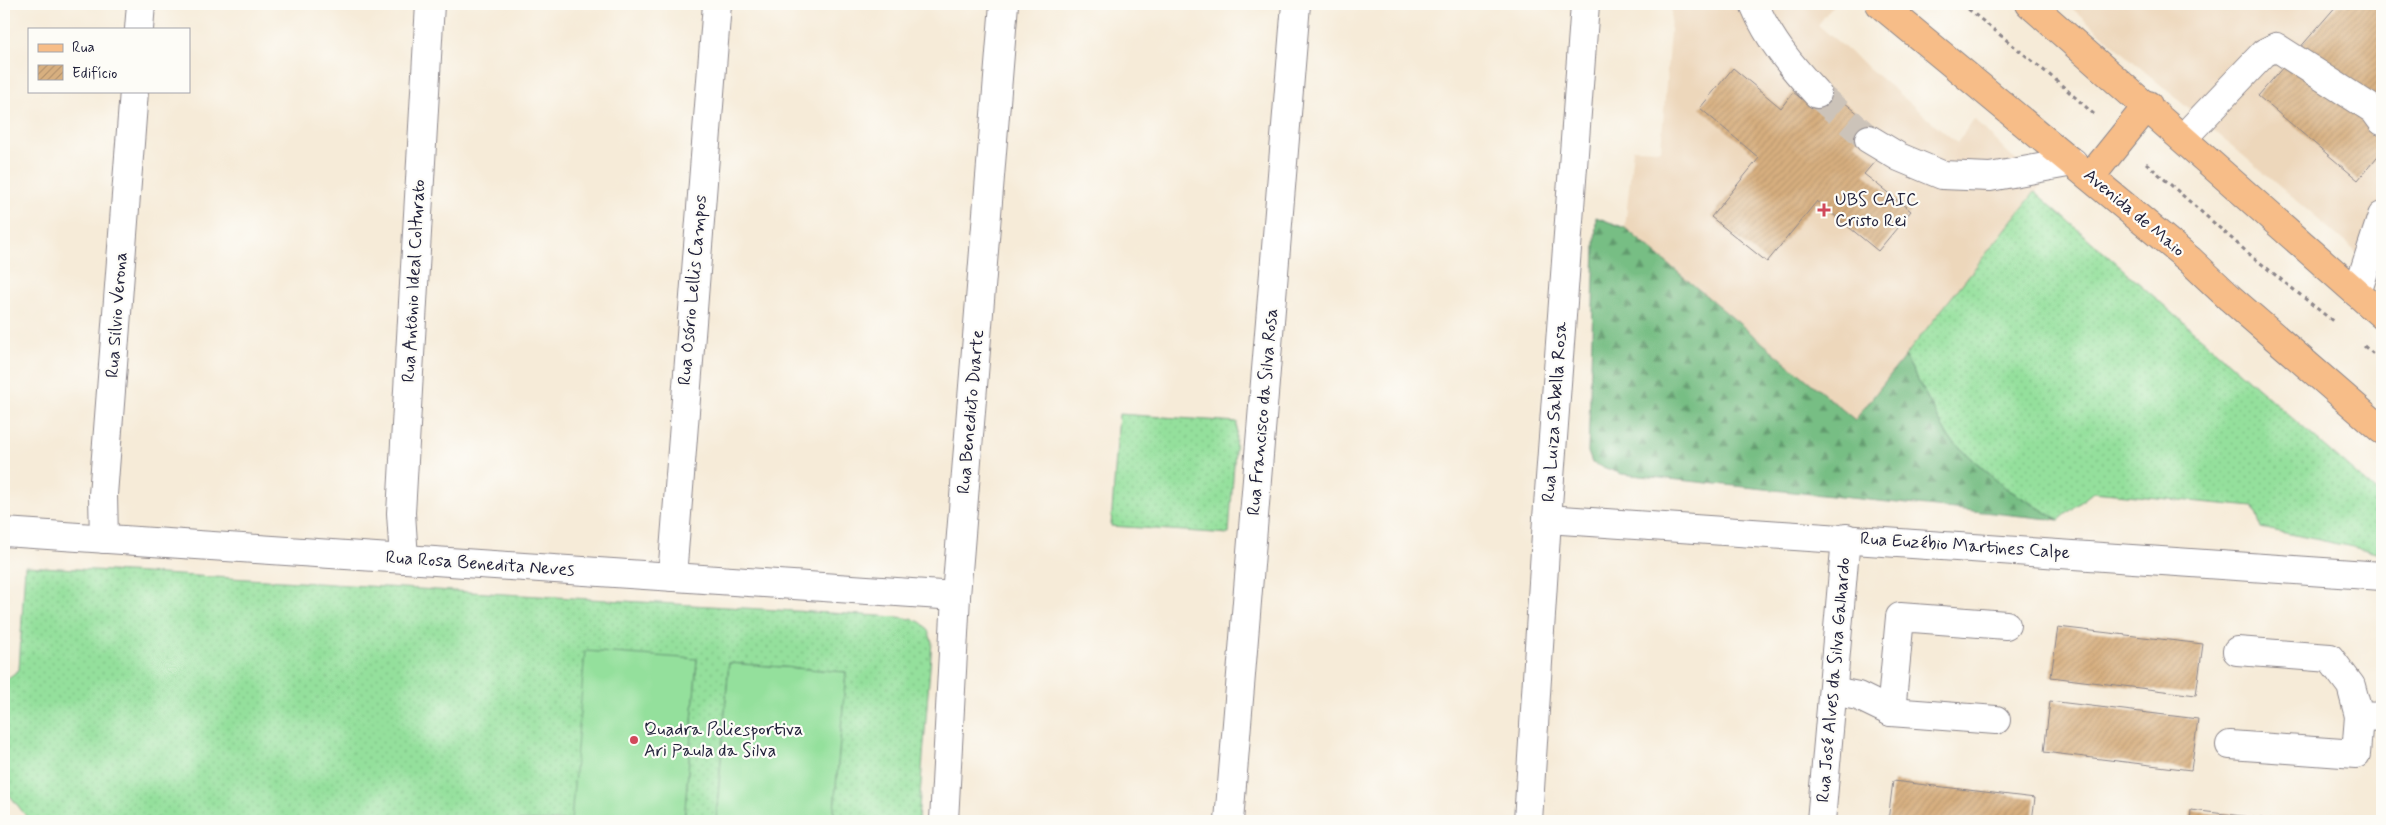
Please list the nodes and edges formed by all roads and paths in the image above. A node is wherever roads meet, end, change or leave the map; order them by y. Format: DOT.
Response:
graph roads {
  1 [pos="141,4"];
  2 [pos="430,4"];
  3 [pos="716,4"];
  4 [pos="1004,4"];
  5 [pos="1296,4"];
  6 [pos="1585,4"];
  7 [pos="1754,4"];
  8 [pos="1880,4"];
  9 [pos="1962,4"];
  10 [pos="2030,4"];
  11 [pos="139,28"];
  12 [pos="134,92"];
  13 [pos="1817,94"];
  14 [pos="2148,106"];
  15 [pos="2382,121"];
  16 [pos="2183,138"];
  17 [pos="1869,139"];
  18 [pos="2121,140"];
  19 [pos="2082,169"];
  20 [pos="2382,216"];
  21 [pos="2357,293"];
  22 [pos="2382,315"];
  23 [pos="2338,325"];
  24 [pos="2360,343"];
  25 [pos="2382,361"];
  26 [pos="2382,430"];
  27 [pos="1547,518"];
  28 [pos="4,532"];
  29 [pos="104,538"];
  30 [pos="1846,538"];
  31 [pos="404,559"];
  32 [pos="2382,576"];
  33 [pos="672,577"];
  34 [pos="956,596"];
  35 [pos="2006,625"];
  36 [pos="2237,650"];
  37 [pos="1833,691"];
  38 [pos="1892,712"];
  39 [pos="2370,717"];
  40 [pos="1996,720"];
  41 [pos="2230,745"];
  42 [pos="944,821"];
  43 [pos="1229,821"];
  44 [pos="1528,821"];
  45 [pos="1821,821"];
  1 -- 11 [label="street"];
  2 -- 31 [label="street, Rua Antônio Ideal Colturato"];
  3 -- 33 [label="street, Rua Osório Lellis Campos"];
  4 -- 34 [label="street, Rua Benedicto Duarte"];
  5 -- 43 [label="street, Rua Francisco da Silva Rosa"];
  6 -- 27 [label="street, Rua Luiza Sabella Rosa"];
  7 -- 13 [label="street"];
  8 -- 19 [label="main road, Avenida de Maio"];
  9 -- 18 [label="path"];
  10 -- 14 [label="main road"];
  12 -- 29 [label="street, Rua Silvio Verona"];
  14 -- 16 [label="main road"];
  14 -- 18 [label="main road"];
  15 -- 16 [label="street"];
  16 -- 21 [label="main road"];
  17 -- 19 [label="street"];
  18 -- 19 [label="main road"];
  18 -- 23 [label="path"];
  19 -- 26 [label="main road, Avenida de Maio"];
  20 -- 21 [label="street"];
  21 -- 22 [label="main road"];
  24 -- 25 [label="path"];
  27 -- 30 [label="street, Rua Euzébio Martines Calpe"];
  27 -- 44 [label="street, Rua Luiza Sabella Rosa"];
  28 -- 29 [label="street, Rua Rosa Benedita Neves"];
  29 -- 31 [label="street, Rua Rosa Benedita Neves"];
  30 -- 32 [label="street, Rua Euzébio Martines Calpe"];
  30 -- 37 [label="street, Rua José Alves da Silva Galhardo"];
  31 -- 33 [label="street, Rua Rosa Benedita Neves"];
  33 -- 34 [label="street, Rua Rosa Benedita Neves"];
  34 -- 42 [label="street, Rua Benedicto Duarte"];
  35 -- 38 [label="street"];
  36 -- 39 [label="street"];
  37 -- 38 [label="street"];
  37 -- 45 [label="street, Rua José Alves da Silva Galhardo"];
  38 -- 40 [label="street"];
  39 -- 41 [label="street"];
}
